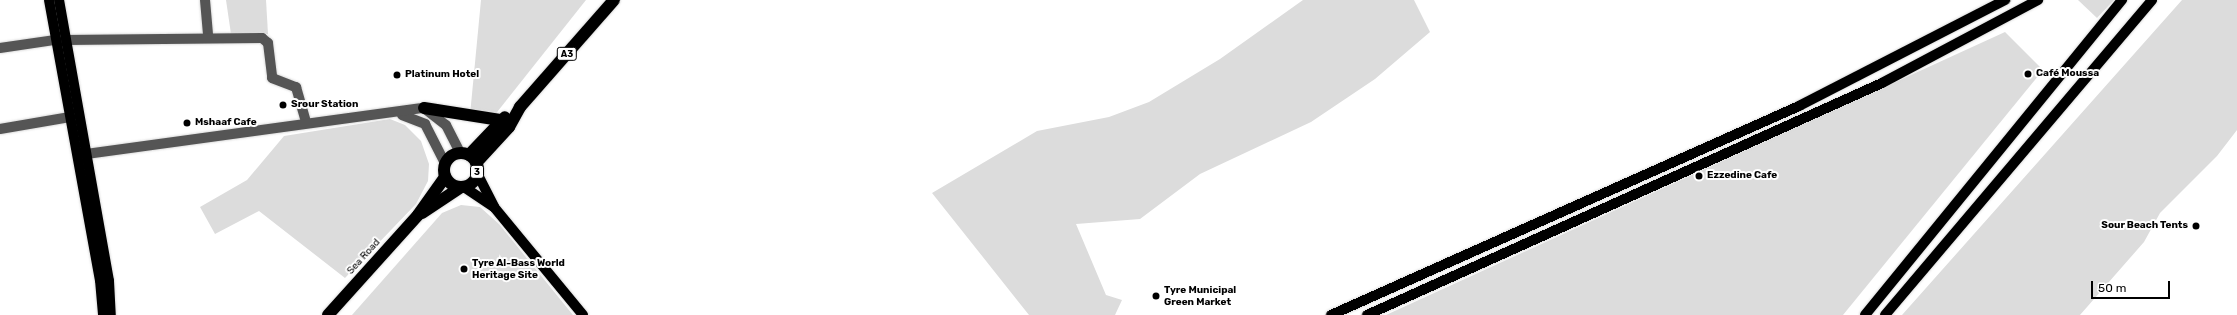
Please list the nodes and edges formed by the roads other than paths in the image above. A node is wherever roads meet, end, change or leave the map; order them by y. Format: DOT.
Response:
graph roads {
  1 [pos="49,0"];
  2 [pos="59,0"];
  3 [pos="205,0"];
  4 [pos="614,0"];
  5 [pos="2005,0"];
  6 [pos="2038,0"];
  7 [pos="2122,0"];
  8 [pos="2152,0"];
  9 [pos="208,37"];
  10 [pos="60,40"];
  11 [pos="0,48"];
  12 [pos="424,108"];
  13 [pos="520,108"];
  14 [pos="398,114"];
  15 [pos="70,117"];
  16 [pos="500,120"];
  17 [pos="306,123"];
  18 [pos="0,129"];
  19 [pos="81,155"];
  20 [pos="471,161"];
  21 [pos="445,163"];
  22 [pos="445,177"];
  23 [pos="463,187"];
  24 [pos="494,207"];
  25 [pos="418,215"];
  26 [pos="107,313"];
  27 [pos="328,315"];
  28 [pos="582,315"];
  29 [pos="1331,315"];
  30 [pos="1367,315"];
  31 [pos="1865,315"];
  32 [pos="1884,315"];
  1 -- 10 [label="main road"];
  2 -- 10 [label="main road"];
  3 -- 9 [label="street"];
  4 -- 13 [label="highway, A3"];
  5 -- 29 [label="main road"];
  6 -- 30 [label="main road"];
  7 -- 31 [label="main road"];
  8 -- 32 [label="main road"];
  9 -- 10 [label="street"];
  9 -- 17 [label="street"];
  10 -- 11 [label="street"];
  10 -- 15 [label="main road"];
  10 -- 19 [label="main road"];
  12 -- 14 [label="street"];
  12 -- 16 [label="highway"];
  12 -- 20 [label="street"];
  13 -- 16 [label="highway, A3"];
  13 -- 20 [label="highway, A3"];
  14 -- 17 [label="street"];
  14 -- 21 [label="street"];
  15 -- 18 [label="street"];
  15 -- 19 [label="main road"];
  16 -- 20 [label="highway, A3"];
  17 -- 19 [label="street"];
  19 -- 26 [label="main road"];
  20 -- 21 [label="highway"];
  20 -- 23 [label="highway, 3"];
  20 -- 24 [label="main road"];
  21 -- 22 [label="highway"];
  22 -- 23 [label="highway, 3"];
  22 -- 25 [label="highway, Sea Road"];
  23 -- 24 [label="main road"];
  23 -- 25 [label="highway, Sea Road"];
  24 -- 28 [label="main road"];
  25 -- 27 [label="highway, Sea Road"];
}
